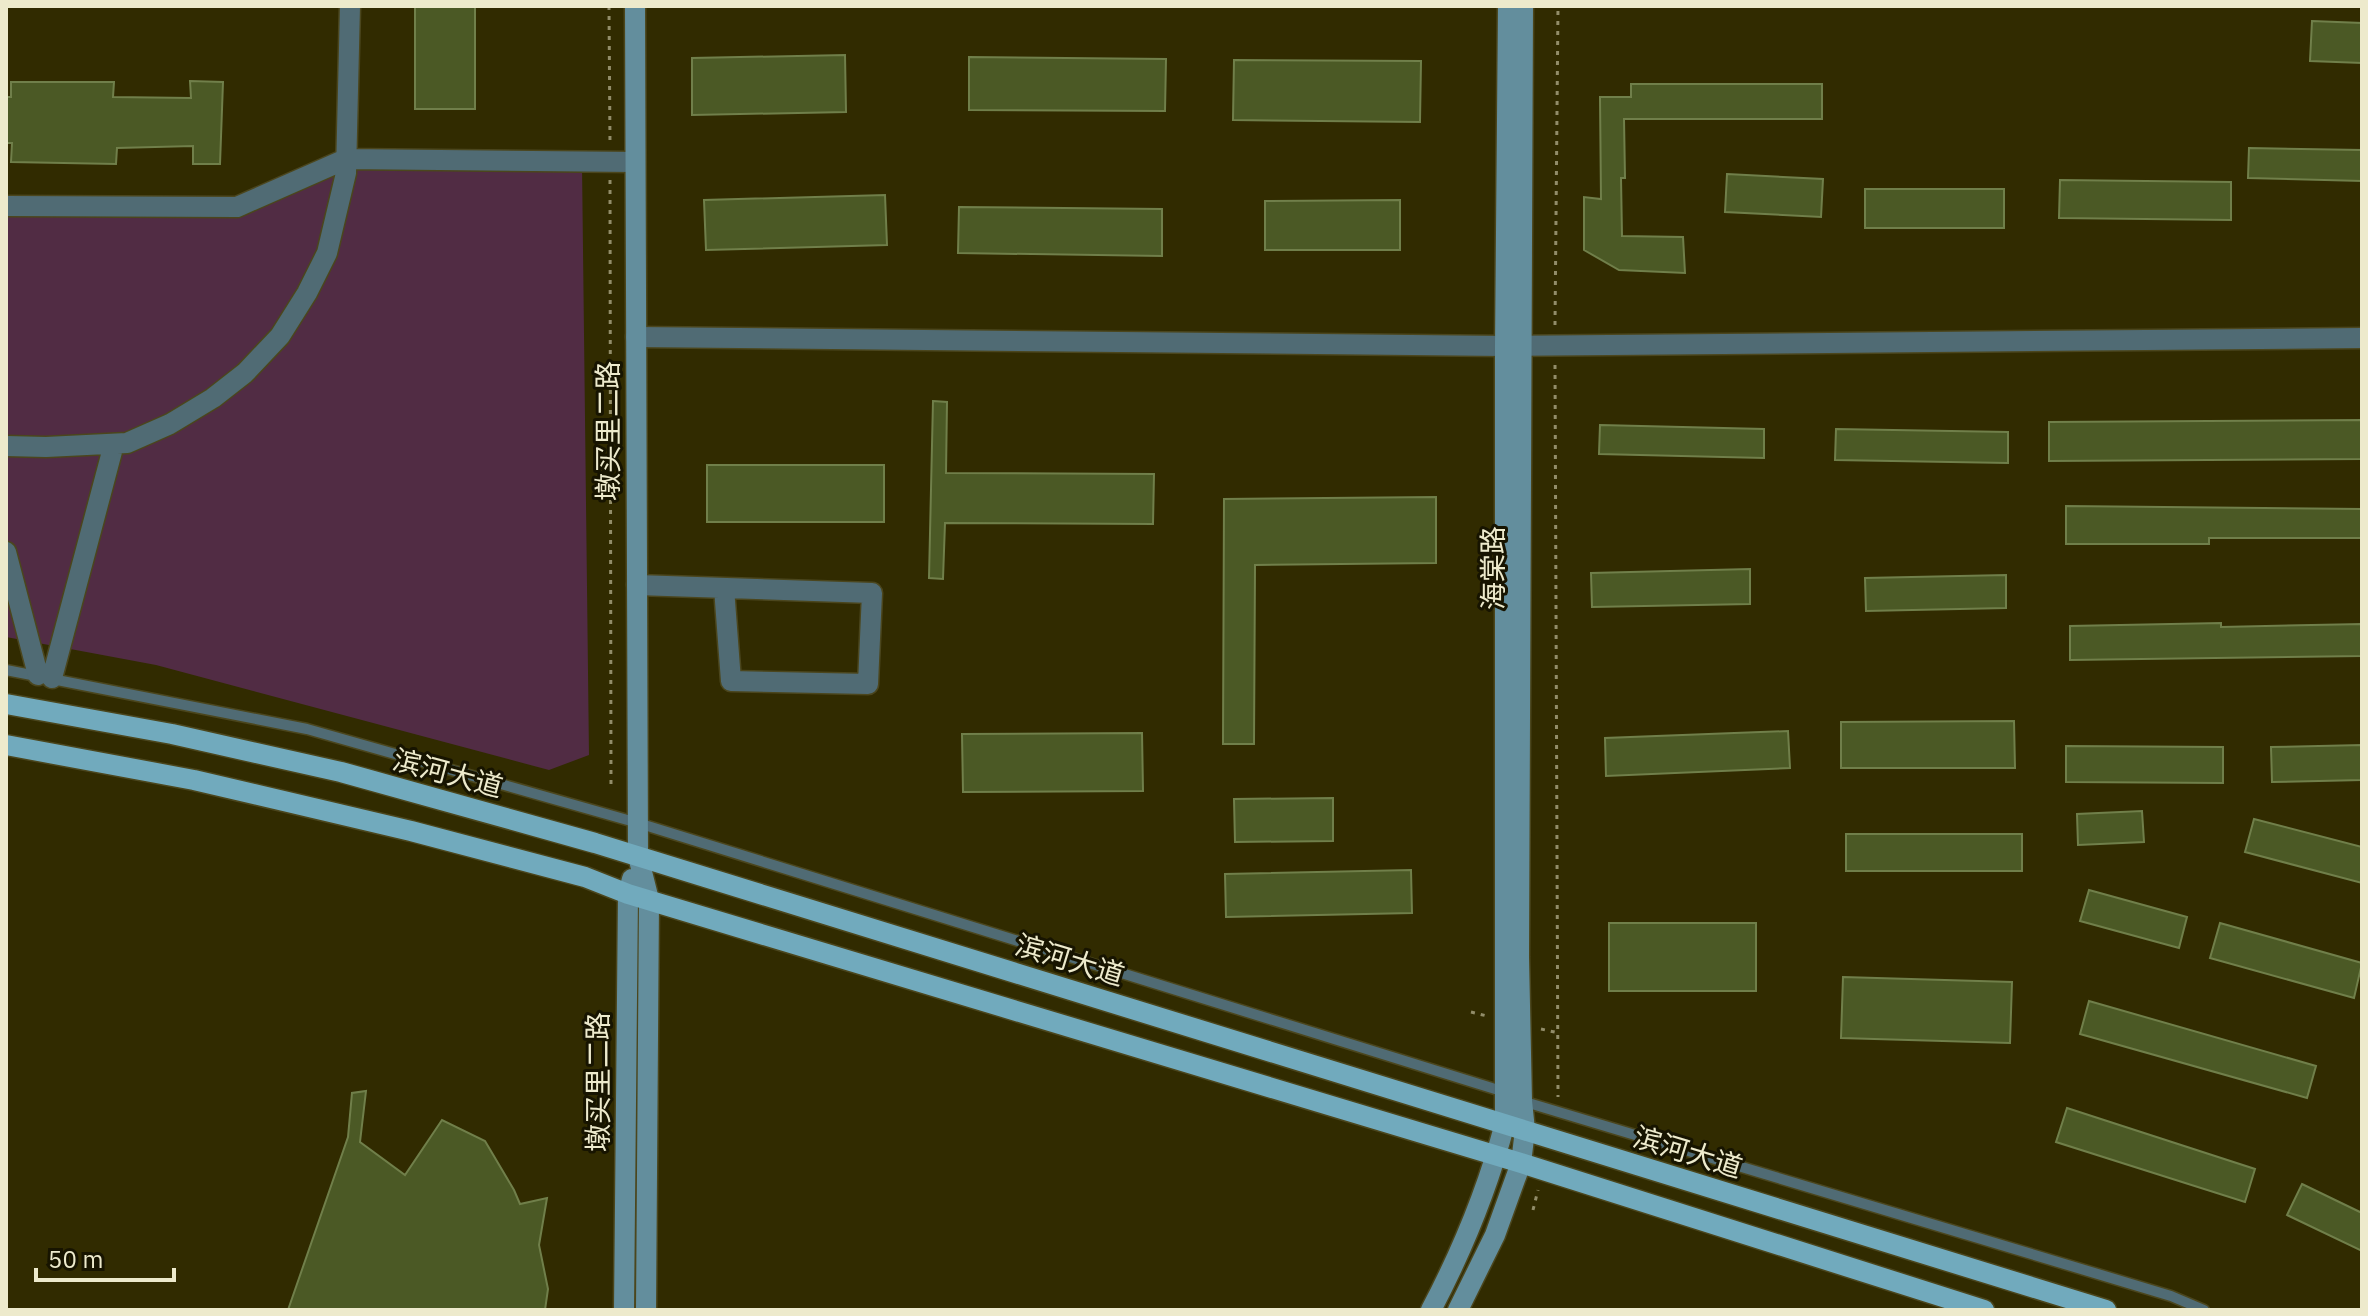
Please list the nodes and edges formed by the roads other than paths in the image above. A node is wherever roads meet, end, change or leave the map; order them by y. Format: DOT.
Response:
graph roads {
  1 [pos="350,6"];
  2 [pos="635,6"];
  3 [pos="1508,6"];
  4 [pos="1523,6"];
  5 [pos="346,159"];
  6 [pos="634,162"];
  7 [pos="6,206"];
  8 [pos="636,337"];
  9 [pos="2362,338"];
  10 [pos="1513,346"];
  11 [pos="114,444"];
  12 [pos="6,446"];
  13 [pos="6,552"];
  14 [pos="637,585"];
  15 [pos="724,588"];
  16 [pos="6,670"];
  17 [pos="45,677"];
  18 [pos="6,704"];
  19 [pos="6,745"];
  20 [pos="638,823"];
  21 [pos="638,856"];
  22 [pos="628,894"];
  23 [pos="649,900"];
  24 [pos="1513,1096"];
  25 [pos="1505,1123"];
  26 [pos="1525,1130"];
  27 [pos="1496,1156"];
  28 [pos="1521,1163"];
  29 [pos="624,1310"];
  30 [pos="646,1310"];
  31 [pos="1431,1310"];
  32 [pos="1458,1310"];
  33 [pos="1984,1310"];
  34 [pos="2106,1310"];
  35 [pos="2204,1310"];
  1 -- 5 [label="street"];
  2 -- 6 [label="street, 墩买里二路"];
  3 -- 10 [label="street, 海棠路"];
  4 -- 10 [label="street, 海棠路"];
  5 -- 6 [label="street"];
  5 -- 7 [label="street"];
  5 -- 11 [label="street"];
  6 -- 8 [label="street, 墩买里二路"];
  8 -- 10 [label="street"];
  8 -- 14 [label="street, 墩买里二路"];
  9 -- 10 [label="street"];
  10 -- 24 [label="street, 海棠路"];
  11 -- 12 [label="street"];
  11 -- 17 [label="street"];
  13 -- 17 [label="street"];
  14 -- 15 [label="street"];
  14 -- 20 [label="street, 墩买里二路"];
  15 -- 15 [label="street"];
  16 -- 17 [label="lane"];
  17 -- 20 [label="lane"];
  18 -- 21 [label="main road, 滨河大道"];
  19 -- 22 [label="main road"];
  20 -- 21 [label="street, 墩买里二路"];
  20 -- 24 [label="lane"];
  21 -- 22 [label="street, 墩买里二路"];
  21 -- 23 [label="street, 墩买里二路"];
  21 -- 25 [label="main road, 滨河大道"];
  22 -- 23 [label="main road"];
  22 -- 29 [label="street, 墩买里二路"];
  23 -- 27 [label="main road"];
  23 -- 30 [label="street, 墩买里二路"];
  24 -- 25 [label="street, 海棠路"];
  24 -- 26 [label="street, 海棠路"];
  24 -- 35 [label="lane"];
  25 -- 26 [label="main road, 滨河大道"];
  25 -- 27 [label="street, 海棠路"];
  26 -- 28 [label="street, 海棠路"];
  26 -- 34 [label="main road, 滨河大道"];
  27 -- 28 [label="main road"];
  27 -- 31 [label="street, 海棠路"];
  28 -- 32 [label="street, 海棠路"];
  28 -- 33 [label="main road"];
}
